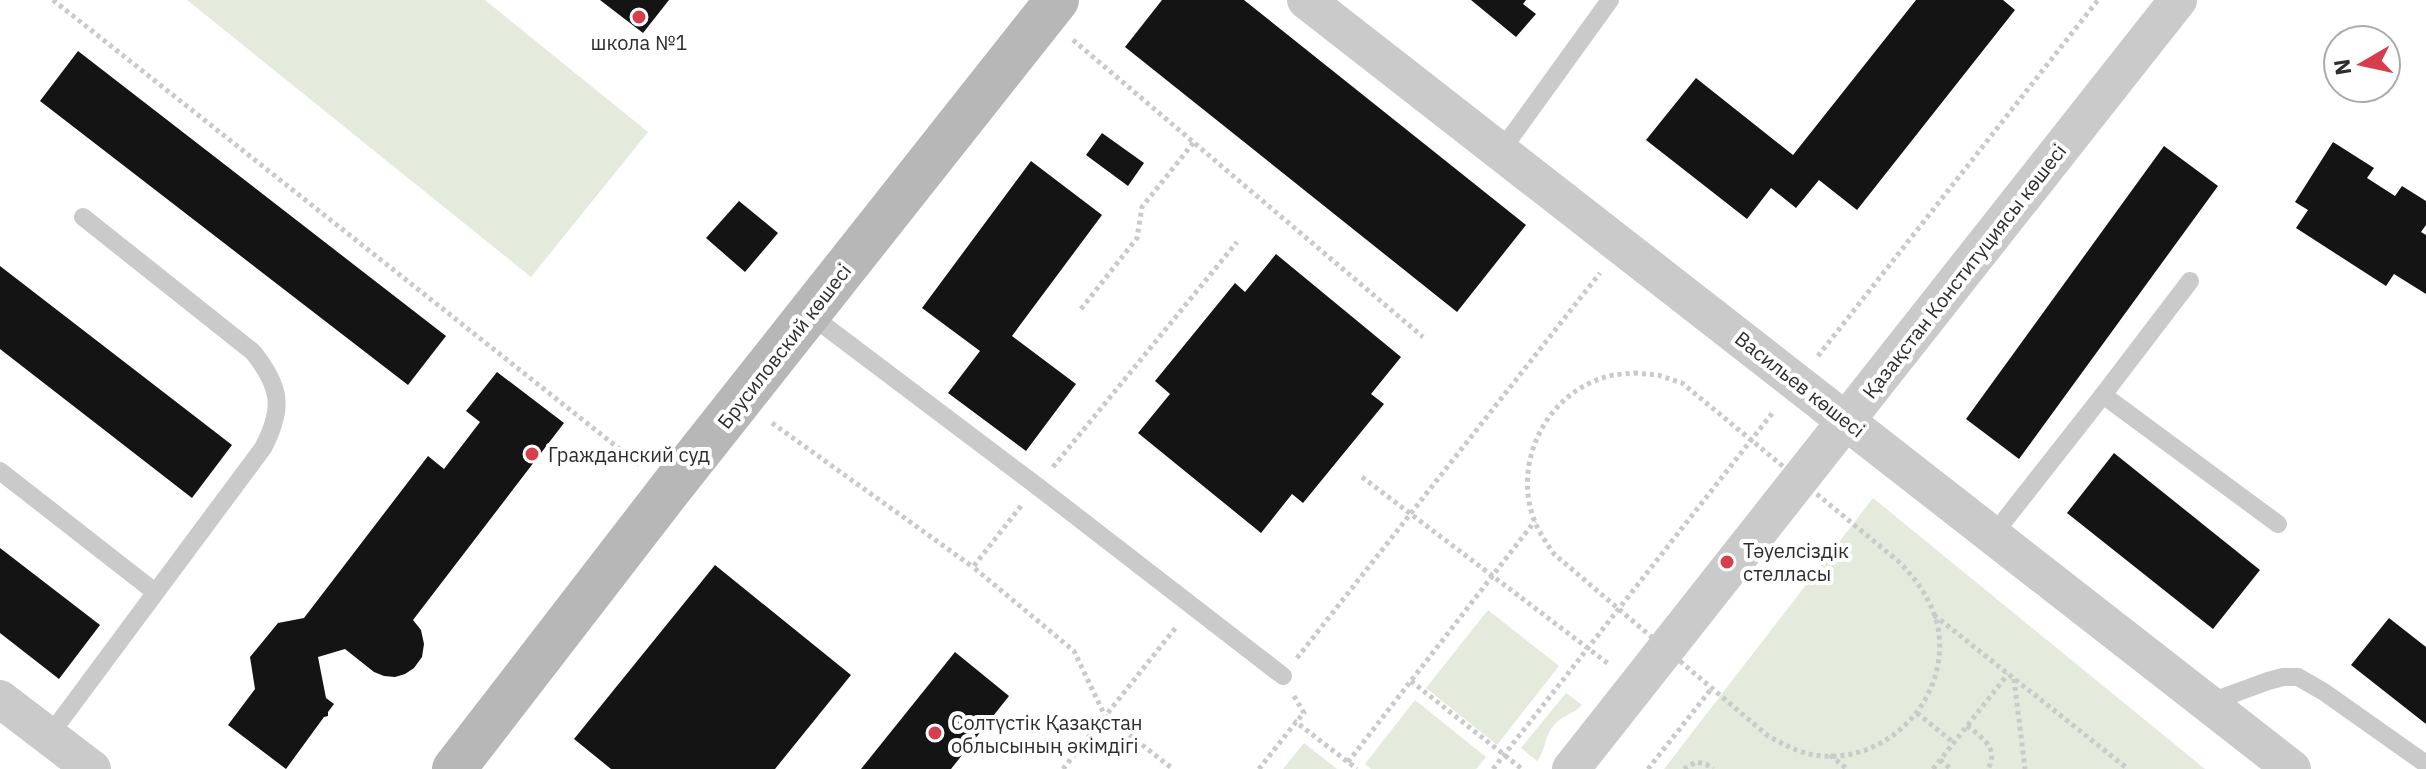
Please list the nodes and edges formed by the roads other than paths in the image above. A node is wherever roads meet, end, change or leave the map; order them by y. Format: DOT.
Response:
graph roads {
  1 [pos="1306,0"];
  2 [pos="1610,0"];
  3 [pos="2178,0"];
  4 [pos="1051,8"];
  5 [pos="1501,151"];
  6 [pos="83,217"];
  7 [pos="2190,281"];
  8 [pos="809,314"];
  9 [pos="2103,395"];
  10 [pos="1846,420"];
  11 [pos="0,471"];
  12 [pos="2278,524"];
  13 [pos="1993,535"];
  14 [pos="155,592"];
  15 [pos="1283,676"];
  16 [pos="0,699"];
  17 [pos="2208,703"];
  18 [pos="49,736"];
  19 [pos="2426,764"];
  20 [pos="92,769"];
  21 [pos="454,769"];
  22 [pos="1571,769"];
  23 [pos="2292,769"];
  1 -- 5 [label="street, Васильев көшесі"];
  2 -- 5 [label="lane"];
  3 -- 10 [label="street, Қазақстан Конституциясы көшесі"];
  4 -- 8 [label="street, Брусиловский көшесі"];
  5 -- 10 [label="street, Васильев көшесі"];
  6 -- 14 [label="lane"];
  7 -- 9 [label="lane"];
  8 -- 15 [label="lane"];
  8 -- 21 [label="street, Брусиловский көшесі"];
  9 -- 12 [label="lane"];
  9 -- 13 [label="lane"];
  10 -- 13 [label="street, Васильев көшесі"];
  10 -- 22 [label="street, Қазақстан Конституциясы көшесі"];
  11 -- 14 [label="lane"];
  13 -- 17 [label="street, Васильев көшесі"];
  14 -- 18 [label="lane"];
  16 -- 18 [label="street"];
  17 -- 19 [label="lane"];
  17 -- 23 [label="street, Васильев көшесі"];
  18 -- 20 [label="street"];
}
